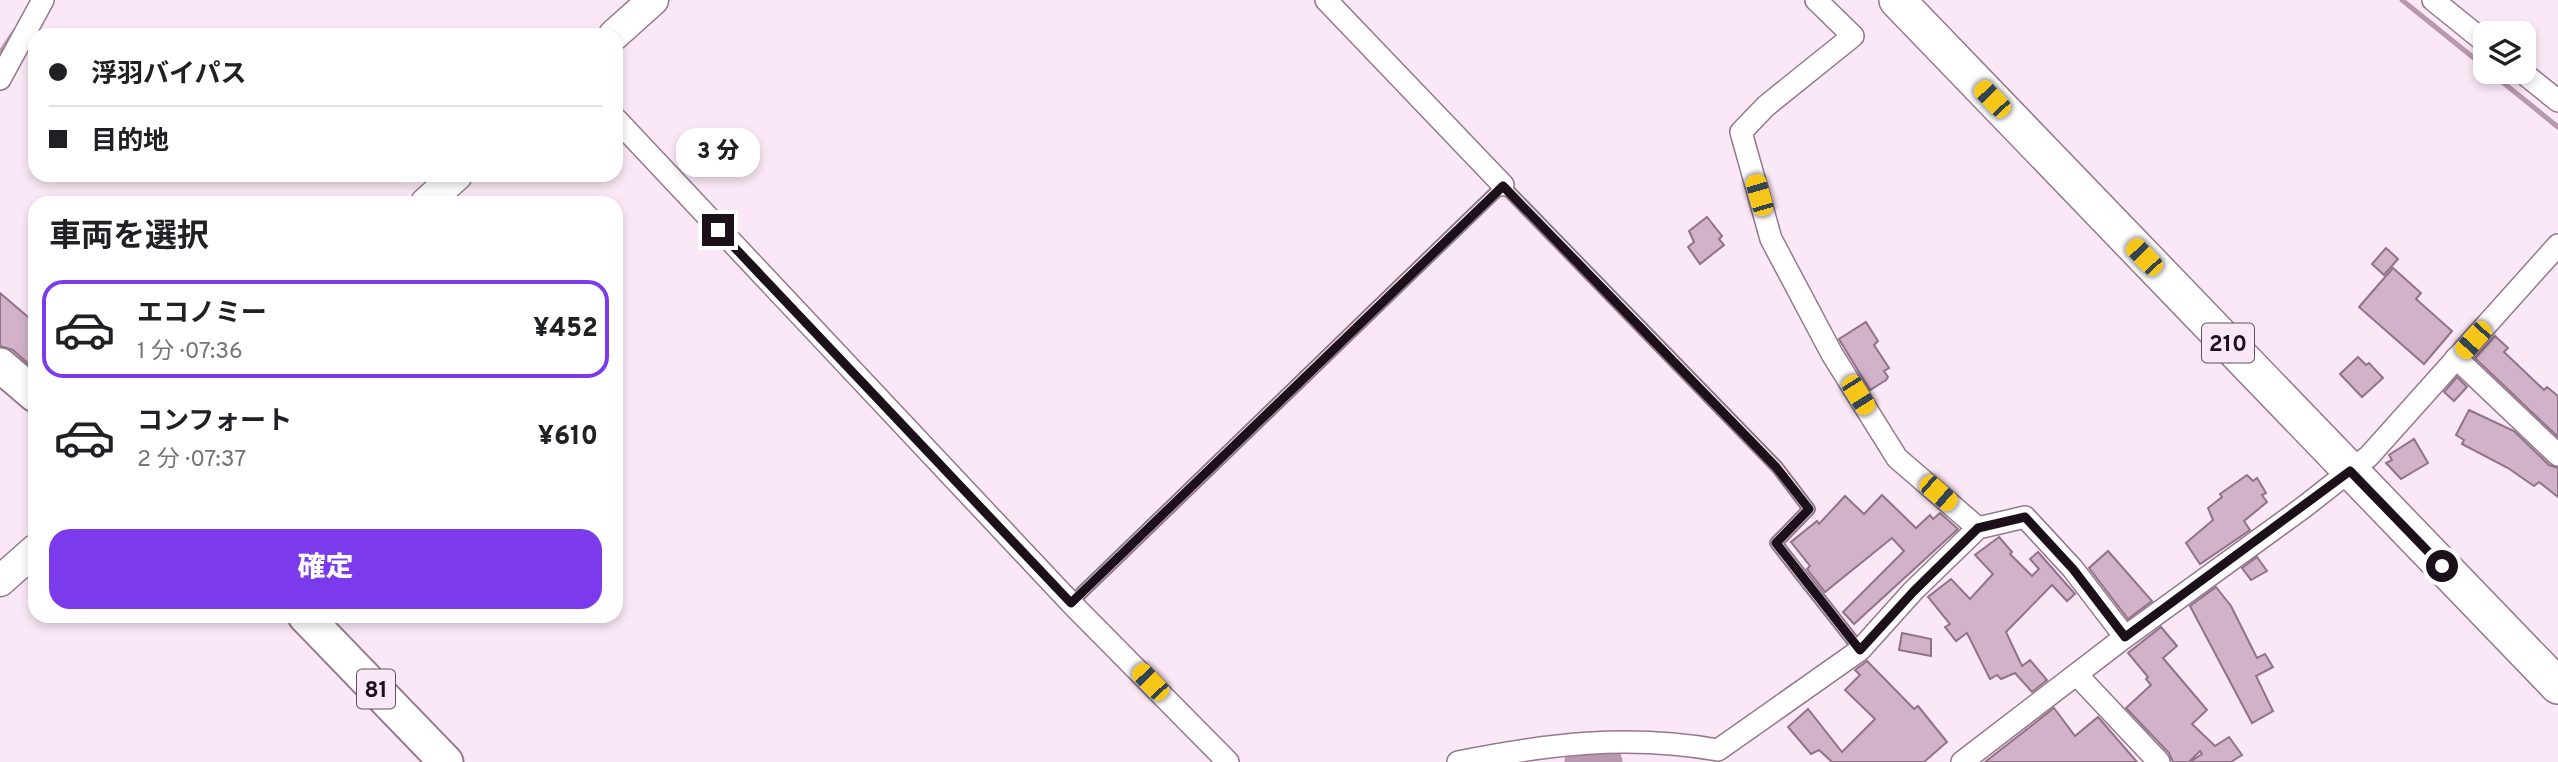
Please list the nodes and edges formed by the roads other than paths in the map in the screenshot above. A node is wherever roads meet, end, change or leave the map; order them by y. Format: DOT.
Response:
graph roads {
  1 [pos="43,0"];
  2 [pos="653,0"];
  3 [pos="1326,0"];
  4 [pos="1816,0"];
  5 [pos="1897,0"];
  6 [pos="2434,0"];
  7 [pos="622,28"];
  8 [pos="2473,32"];
  9 [pos="0,79"];
  10 [pos="2536,83"];
  11 [pos="2558,101"];
  12 [pos="623,126"];
  13 [pos="449,182"];
  14 [pos="1503,186"];
  15 [pos="434,196"];
  16 [pos="2558,245"];
  17 [pos="2456,358"];
  18 [pos="0,365"];
  19 [pos="28,389"];
  20 [pos="2558,455"];
  21 [pos="2350,471"];
  22 [pos="1978,528"];
  23 [pos="28,556"];
  24 [pos="0,581"];
  25 [pos="1071,603"];
  26 [pos="312,623"];
  27 [pos="2125,637"];
  28 [pos="1860,650"];
  29 [pos="2077,676"];
  30 [pos="2558,686"];
  31 [pos="446,762"];
  32 [pos="1228,762"];
  33 [pos="1458,762"];
  34 [pos="1962,762"];
  35 [pos="2159,762"];
  1 -- 9 [label="street"];
  2 -- 7 [label="main road"];
  3 -- 14 [label="street"];
  4 -- 22 [label="street"];
  5 -- 21 [label="highway, 210"];
  6 -- 8 [label="street"];
  10 -- 11 [label="street"];
  12 -- 25 [label="street"];
  13 -- 15 [label="main road"];
  14 -- 25 [label="lane"];
  14 -- 28 [label="lane"];
  16 -- 17 [label="street"];
  17 -- 20 [label="street"];
  17 -- 21 [label="street"];
  18 -- 19 [label="main road"];
  21 -- 27 [label="street"];
  21 -- 30 [label="highway, 210"];
  22 -- 27 [label="street"];
  22 -- 28 [label="street"];
  23 -- 24 [label="main road"];
  25 -- 32 [label="street"];
  26 -- 31 [label="main road, 81"];
  27 -- 29 [label="street"];
  28 -- 33 [label="street"];
  29 -- 34 [label="street"];
  29 -- 35 [label="street"];
}
